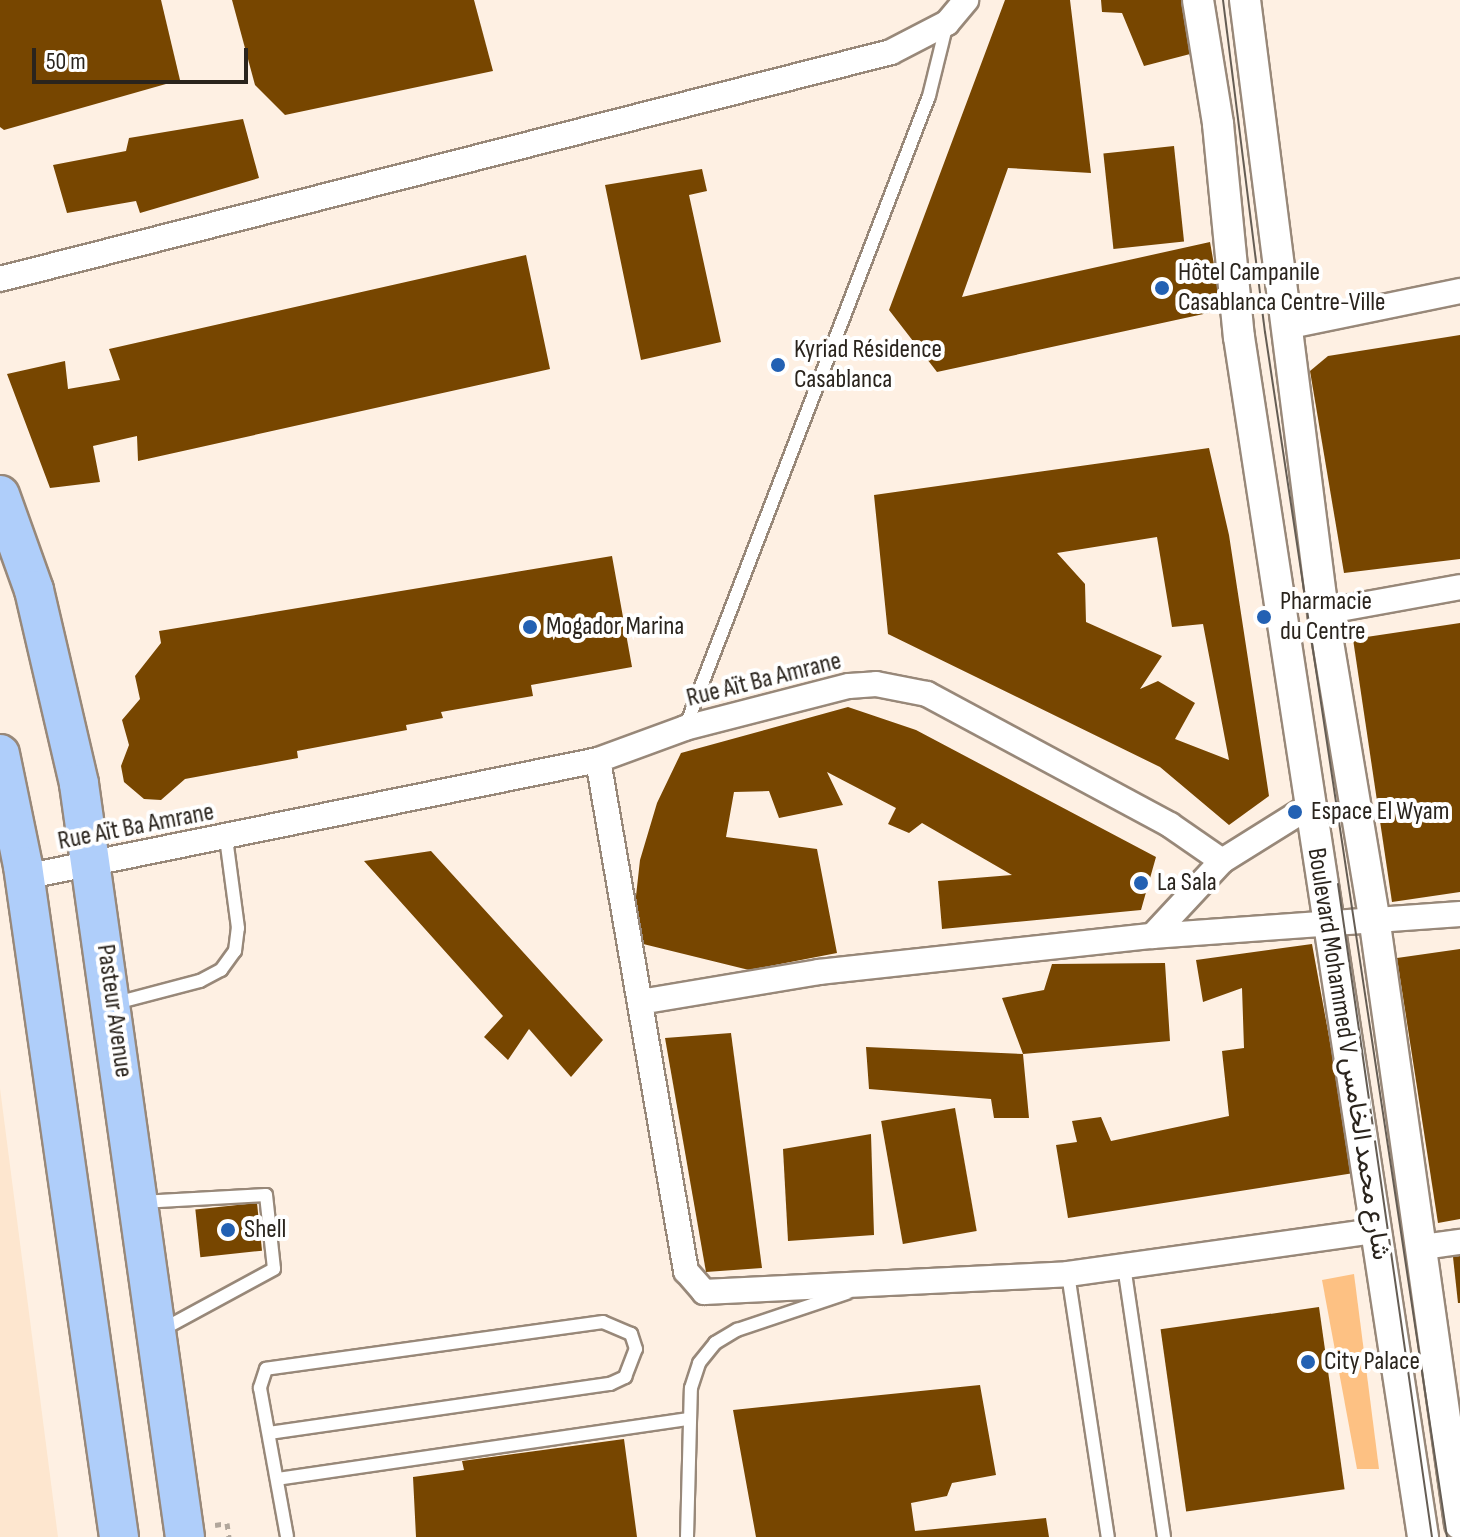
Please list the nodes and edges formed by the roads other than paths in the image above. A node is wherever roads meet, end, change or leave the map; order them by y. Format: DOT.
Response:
graph roads {
  1 [pos="966,0"];
  2 [pos="1198,0"];
  3 [pos="1245,0"];
  4 [pos="947,23"];
  5 [pos="0,279"];
  6 [pos="1460,291"];
  7 [pos="1285,327"];
  8 [pos="0,495"];
  9 [pos="1460,587"];
  10 [pos="1323,612"];
  11 [pos="685,728"];
  12 [pos="0,754"];
  13 [pos="598,760"];
  14 [pos="1310,806"];
  15 [pos="226,838"];
  16 [pos="1222,861"];
  17 [pos="94,866"];
  18 [pos="24,877"];
  19 [pos="1460,914"];
  20 [pos="1330,923"];
  21 [pos="1375,924"];
  22 [pos="1152,936"];
  23 [pos="640,1002"];
  24 [pos="113,1004"];
  25 [pos="140,1202"];
  26 [pos="1375,1231"];
  27 [pos="1460,1242"];
  28 [pos="1423,1247"];
  29 [pos="1124,1266"];
  30 [pos="1068,1274"];
  31 [pos="869,1285"];
  32 [pos="157,1332"];
  33 [pos="690,1419"];
  34 [pos="269,1433"];
  35 [pos="277,1479"];
  36 [pos="1460,1524"];
  37 [pos="119,1537"];
  38 [pos="185,1537"];
  39 [pos="287,1537"];
  40 [pos="687,1537"];
  41 [pos="1108,1537"];
  42 [pos="1164,1537"];
  43 [pos="1423,1537"];
  1 -- 4 [label="street"];
  2 -- 14 [label="street, Boulevard Mohammed V شارع محمد الخامس"];
  3 -- 7 [label="street, Boulevard Mohammed V شارع محمد الخامس"];
  4 -- 5 [label="street"];
  4 -- 11 [label="lane"];
  6 -- 7 [label="street"];
  7 -- 10 [label="street, Boulevard Mohammed V شارع محمد الخامس"];
  8 -- 17 [label="main road, Pasteur Avenue"];
  9 -- 10 [label="street"];
  10 -- 21 [label="street, Boulevard Mohammed V شارع محمد الخامس"];
  11 -- 13 [label="street, Rue Aït Ba Amrane"];
  11 -- 16 [label="street, Rue Aït Ba Amrane"];
  12 -- 18 [label="main road"];
  13 -- 15 [label="street, Rue Aït Ba Amrane"];
  13 -- 23 [label="street"];
  14 -- 16 [label="street"];
  14 -- 20 [label="street, Boulevard Mohammed V شارع محمد الخامس"];
  15 -- 17 [label="street, Rue Aït Ba Amrane"];
  15 -- 24 [label="lane"];
  16 -- 22 [label="street"];
  17 -- 18 [label="street, Rue Aït Ba Amrane"];
  17 -- 24 [label="main road, Pasteur Avenue"];
  18 -- 37 [label="main road"];
  19 -- 21 [label="street"];
  20 -- 21 [label="street"];
  20 -- 22 [label="street"];
  20 -- 26 [label="street, Boulevard Mohammed V شارع محمد الخامس"];
  21 -- 28 [label="street, Boulevard Mohammed V شارع محمد الخامس"];
  22 -- 23 [label="street"];
  23 -- 31 [label="street"];
  24 -- 25 [label="main road, Pasteur Avenue"];
  25 -- 32 [label="main road, Pasteur Avenue"];
  25 -- 32 [label="lane"];
  26 -- 29 [label="street"];
  26 -- 43 [label="street, Boulevard Mohammed V شارع محمد الخامس"];
  27 -- 28 [label="street"];
  28 -- 36 [label="street, Boulevard Mohammed V شارع محمد الخامس"];
  29 -- 30 [label="street"];
  29 -- 42 [label="lane"];
  30 -- 31 [label="street"];
  30 -- 41 [label="lane"];
  31 -- 33 [label="lane"];
  32 -- 38 [label="main road, Pasteur Avenue"];
  33 -- 35 [label="lane"];
  33 -- 40 [label="lane"];
  34 -- 34 [label="lane"];
  34 -- 35 [label="lane"];
  35 -- 39 [label="lane"];
}
